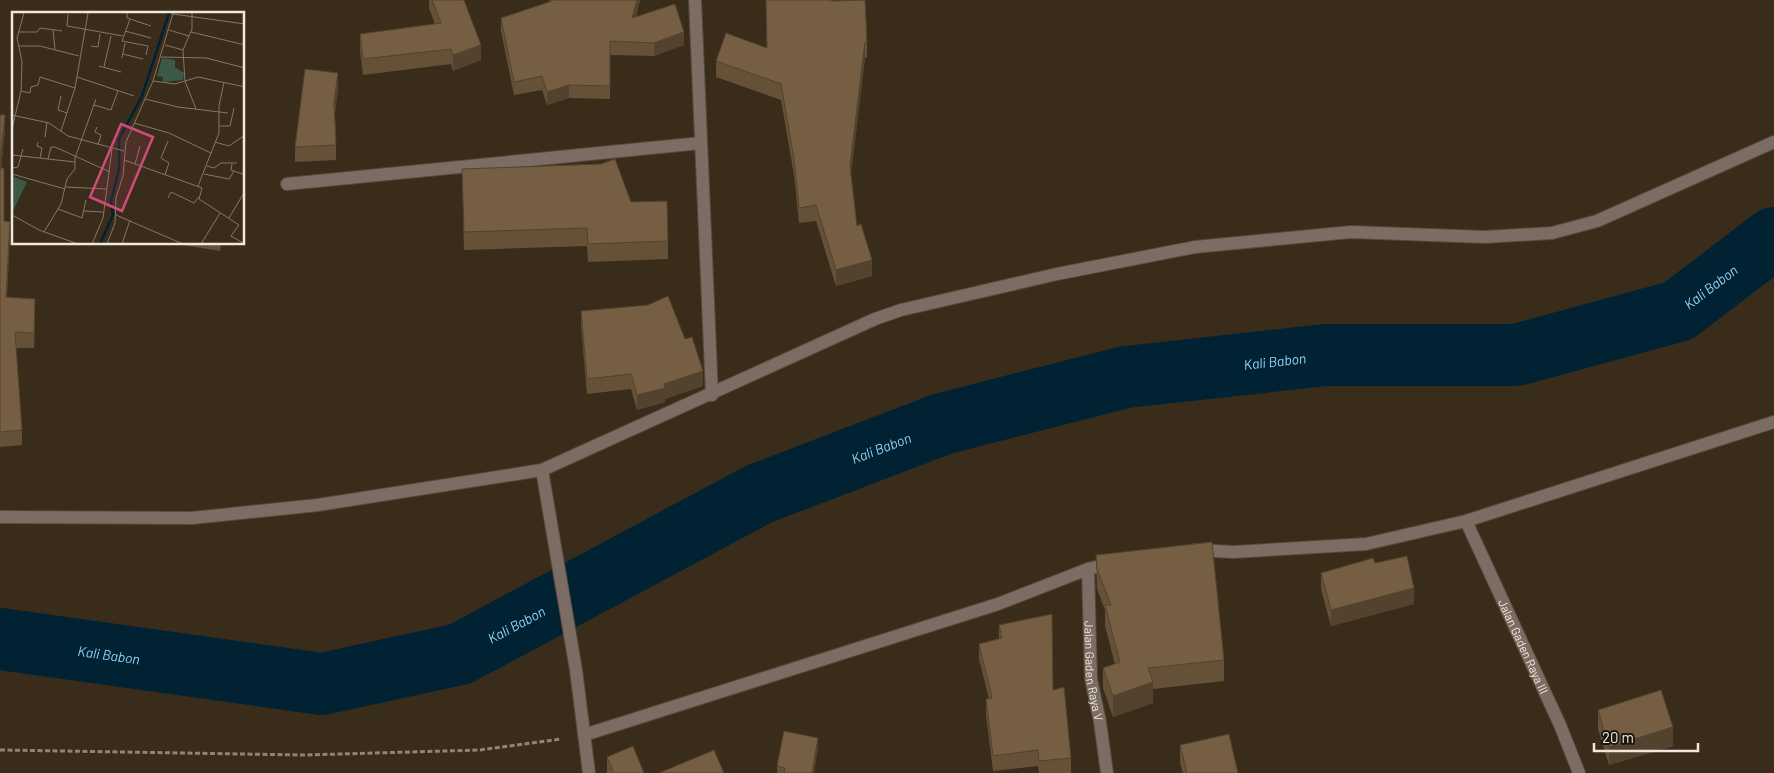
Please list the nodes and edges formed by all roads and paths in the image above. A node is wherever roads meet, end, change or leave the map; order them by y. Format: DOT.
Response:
graph roads {
  1 [pos="696,0"];
  2 [pos="1774,142"];
  3 [pos="701,143"];
  4 [pos="287,184"];
  5 [pos="712,395"];
  6 [pos="1774,422"];
  7 [pos="542,470"];
  8 [pos="0,517"];
  9 [pos="1466,521"];
  10 [pos="1181,551"];
  11 [pos="1123,560"];
  12 [pos="1088,570"];
  13 [pos="584,735"];
  14 [pos="0,750"];
  15 [pos="589,773"];
  16 [pos="1108,773"];
  17 [pos="1579,773"];
  1 -- 3 [label="street"];
  2 -- 5 [label="street"];
  3 -- 4 [label="street"];
  3 -- 5 [label="street"];
  5 -- 7 [label="street"];
  6 -- 9 [label="street"];
  7 -- 8 [label="street"];
  7 -- 13 [label="street"];
  9 -- 10 [label="street"];
  9 -- 17 [label="street, Jalan Gaden Raya III"];
  11 -- 12 [label="street"];
  12 -- 13 [label="street"];
  12 -- 16 [label="street, Jalan Gaden Raya V"];
  13 -- 14 [label="path"];
  13 -- 15 [label="street"];
}
